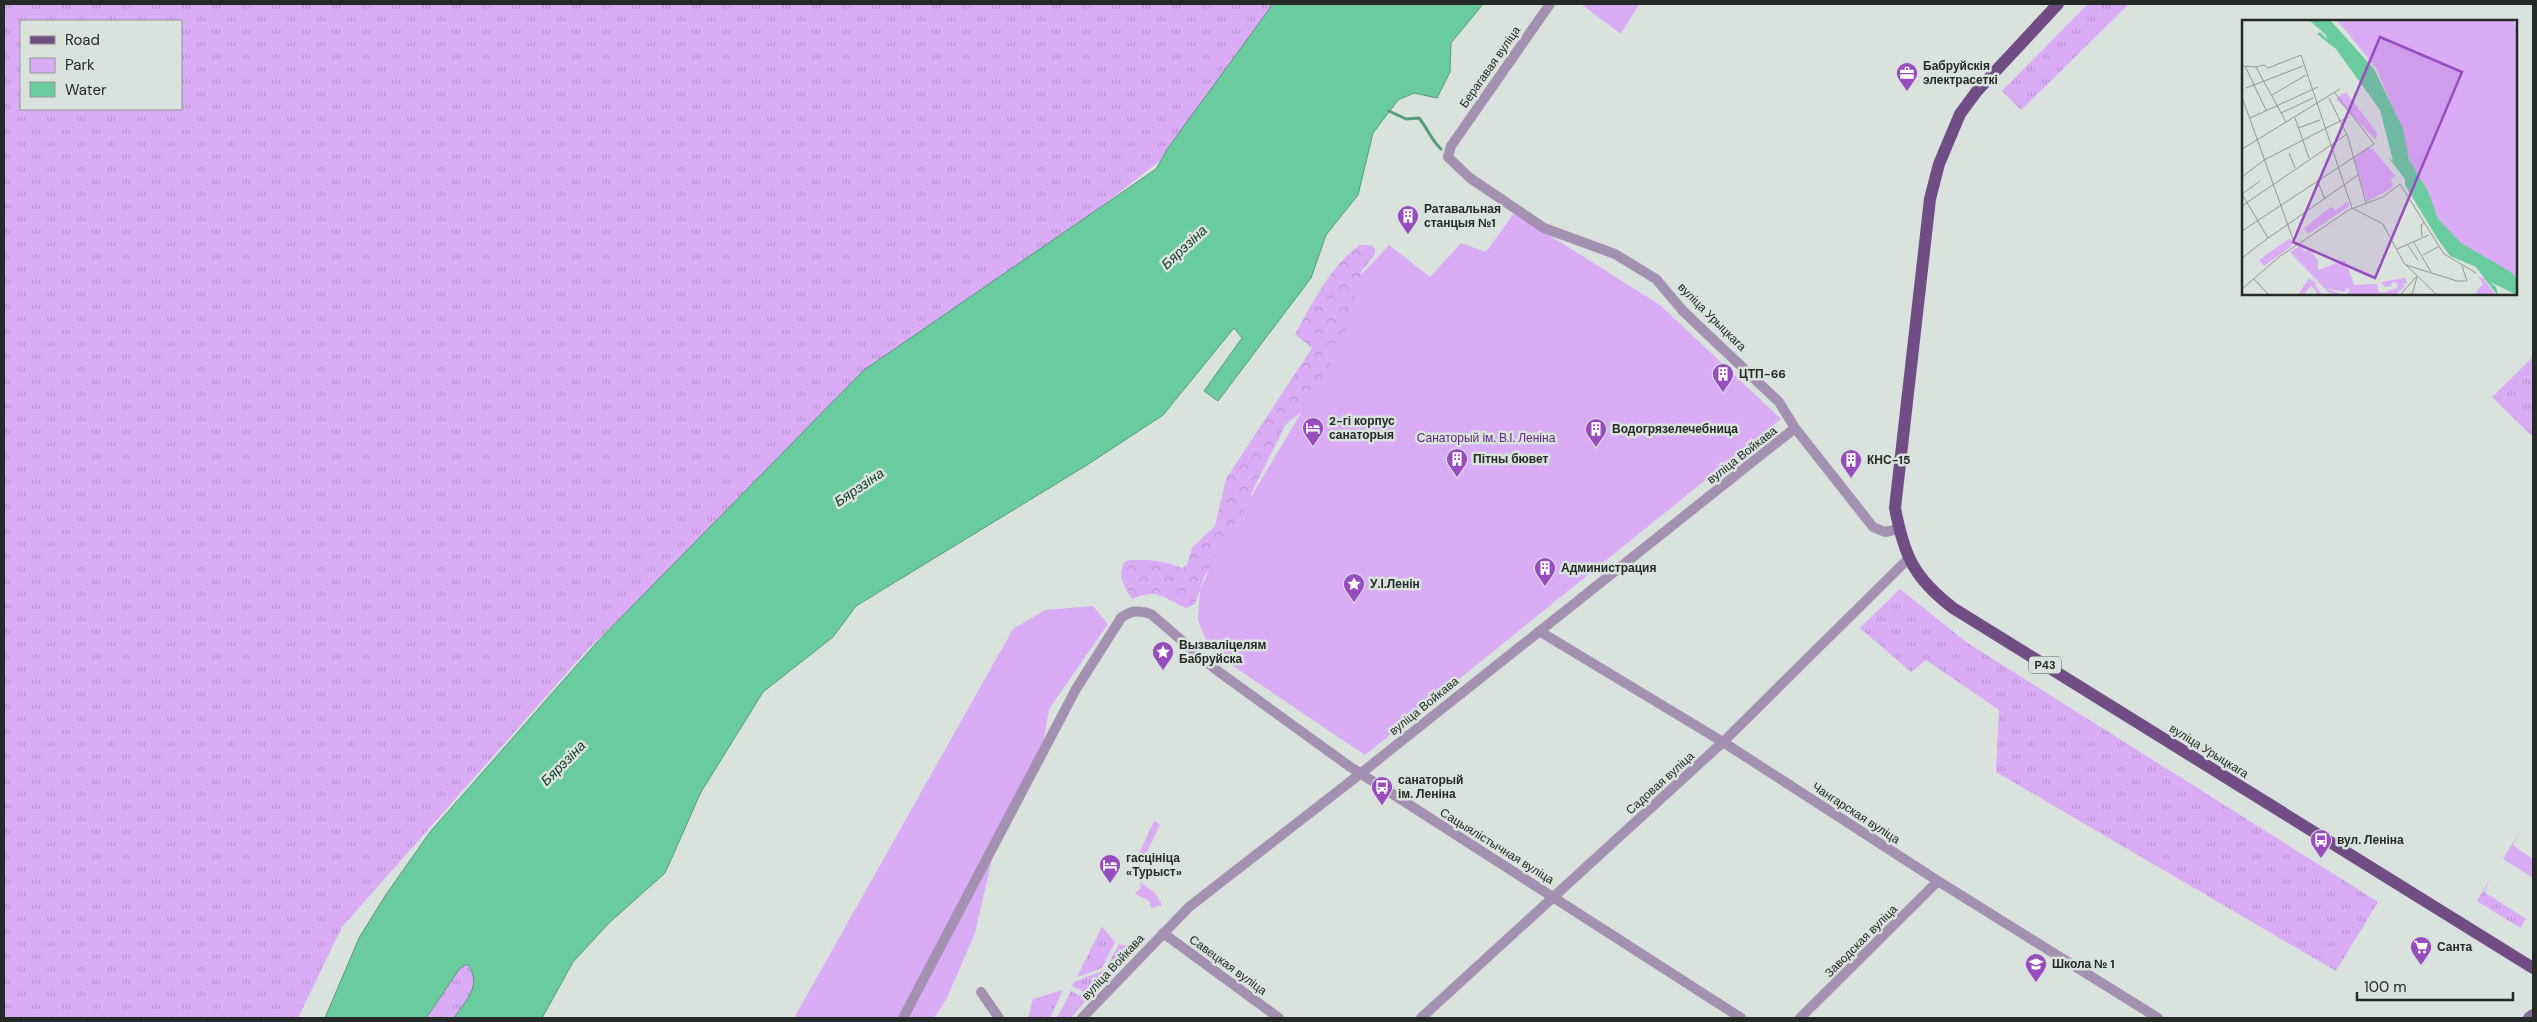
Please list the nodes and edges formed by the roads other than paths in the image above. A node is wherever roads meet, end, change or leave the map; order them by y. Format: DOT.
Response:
graph roads {
  1 [pos="1550,4"];
  2 [pos="2058,4"];
  3 [pos="1451,146"];
  4 [pos="1795,428"];
  5 [pos="1899,530"];
  6 [pos="1909,558"];
  7 [pos="1539,631"];
  8 [pos="1723,742"];
  9 [pos="1360,774"];
  10 [pos="1938,881"];
  11 [pos="1553,896"];
  12 [pos="1163,933"];
  13 [pos="2533,968"];
  14 [pos="981,992"];
  15 [pos="2533,1014"];
  16 [pos="903,1018"];
  17 [pos="999,1018"];
  18 [pos="1082,1018"];
  19 [pos="1279,1018"];
  20 [pos="1421,1018"];
  21 [pos="1741,1018"];
  22 [pos="1800,1018"];
  23 [pos="2158,1018"];
  24 [pos="2529,1018"];
  1 -- 3 [label="street, Берагавая вуліца"];
  2 -- 5 [label="main road, вуліца Урыцкага / Р43"];
  3 -- 4 [label="street, вуліца Урыцкага"];
  4 -- 5 [label="street, вуліца Урыцкага"];
  4 -- 7 [label="street, вуліца Войкава"];
  5 -- 6 [label="main road, вуліца Урыцкага / Р43"];
  6 -- 8 [label="street, Садовая вуліца"];
  6 -- 13 [label="main road, вуліца Урыцкага / Р43"];
  7 -- 8 [label="street, Чангарская вуліца"];
  7 -- 9 [label="street, вуліца Войкава"];
  8 -- 10 [label="street, Чангарская вуліца"];
  8 -- 11 [label="street, Садовая вуліца"];
  9 -- 11 [label="street, Сацыялістычная вуліца"];
  9 -- 12 [label="street, вуліца Войкава"];
  9 -- 16 [label="street, Сацыялістычная вуліца"];
  10 -- 22 [label="street, Заводская вуліца"];
  10 -- 23 [label="street, Чангарская вуліца"];
  11 -- 20 [label="street, Садовая вуліца"];
  11 -- 21 [label="street, Сацыялістычная вуліца"];
  12 -- 18 [label="street, вуліца Войкава"];
  12 -- 19 [label="street, Савецкая вуліца"];
  14 -- 17 [label="street"];
  15 -- 24 [label="main road"];
}
